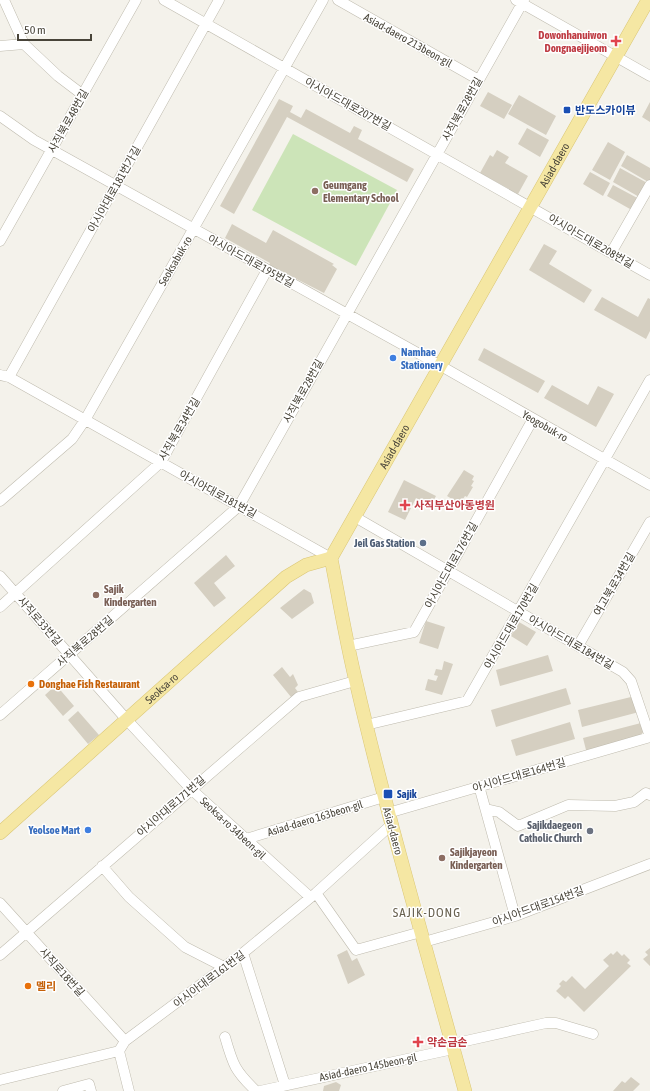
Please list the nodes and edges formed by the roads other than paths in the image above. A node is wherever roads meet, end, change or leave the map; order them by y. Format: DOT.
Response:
graph roads {
  1 [pos="4,0"];
  2 [pos="136,0"];
  3 [pos="164,0"];
  4 [pos="219,0"];
  5 [pos="322,0"];
  6 [pos="338,0"];
  7 [pos="648,0"];
  8 [pos="521,1"];
  9 [pos="206,24"];
  10 [pos="24,44"];
  11 [pos="0,46"];
  12 [pos="616,57"];
  13 [pos="284,68"];
  14 [pos="650,76"];
  15 [pos="479,80"];
  16 [pos="83,95"];
  17 [pos="0,116"];
  18 [pos="51,150"];
  19 [pos="437,154"];
  20 [pos="650,185"];
  21 [pos="116,186"];
  22 [pos="531,207"];
  23 [pos="193,229"];
  24 [pos="0,241"];
  25 [pos="611,253"];
  26 [pos="267,270"];
  27 [pos="650,275"];
  28 [pos="347,314"];
  29 [pos="441,366"];
  30 [pos="5,376"];
  31 [pos="650,380"];
  32 [pos="533,418"];
  33 [pos="85,420"];
  34 [pos="605,460"];
  35 [pos="161,462"];
  36 [pos="650,485"];
  37 [pos="0,501"];
  38 [pos="239,506"];
  39 [pos="355,517"];
  40 [pos="650,522"];
  41 [pos="331,558"];
  42 [pos="448,571"];
  43 [pos="0,576"];
  44 [pos="16,594"];
  45 [pos="0,607"];
  46 [pos="519,612"];
  47 [pos="348,646"];
  48 [pos="578,646"];
  49 [pos="69,655"];
  50 [pos="355,681"];
  51 [pos="0,715"];
  52 [pos="127,720"];
  53 [pos="366,725"];
  54 [pos="650,737"];
  55 [pos="479,786"];
  56 [pos="191,788"];
  57 [pos="649,791"];
  58 [pos="384,797"];
  59 [pos="486,809"];
  60 [pos="390,819"];
  61 [pos="0,833"];
  62 [pos="246,839"];
  63 [pos="650,864"];
  64 [pos="102,866"];
  65 [pos="313,895"];
  66 [pos="0,903"];
  67 [pos="515,916"];
  68 [pos="26,931"];
  69 [pos="422,937"];
  70 [pos="243,953"];
  71 [pos="0,954"];
  72 [pos="224,967"];
  73 [pos="593,1034"];
  74 [pos="225,1037"];
  75 [pos="125,1041"];
  76 [pos="452,1046"];
  77 [pos="119,1051"];
  78 [pos="0,1080"];
  79 [pos="285,1085"];
  80 [pos="63,1091"];
  81 [pos="91,1091"];
  82 [pos="129,1091"];
  83 [pos="256,1091"];
  84 [pos="260,1091"];
  85 [pos="465,1091"];
  1 -- 10 [label="street"];
  2 -- 16 [label="street, 사직북로48번길"];
  3 -- 9 [label="street, 아시아드대로207번길"];
  4 -- 9 [label="street, 아시아대로181번가길"];
  5 -- 13 [label="street, Seoksabuk-ro"];
  6 -- 15 [label="street, Asiad-daero 213beon-gil"];
  7 -- 12 [label="main road, Asiad-daero"];
  8 -- 12 [label="street"];
  8 -- 15 [label="street, 사직북로28번길"];
  9 -- 13 [label="street, 아시아드대로207번길"];
  9 -- 21 [label="street, 아시아대로181번가길"];
  10 -- 11 [label="street"];
  10 -- 16 [label="street"];
  12 -- 14 [label="street"];
  12 -- 22 [label="main road, Asiad-daero"];
  13 -- 19 [label="street, 아시아드대로207번길"];
  13 -- 23 [label="street, Seoksabuk-ro"];
  15 -- 19 [label="street, 사직북로28번길"];
  16 -- 18 [label="street, 사직북로48번길"];
  17 -- 18 [label="street, 아시아드대로195번길"];
  18 -- 21 [label="street, 아시아드대로195번길"];
  18 -- 24 [label="street, 사직북로48번길"];
  19 -- 22 [label="street, 아시아드대로207번길"];
  19 -- 28 [label="street, 사직북로28번길"];
  20 -- 25 [label="street"];
  21 -- 23 [label="street, 아시아드대로195번길"];
  21 -- 30 [label="street, 아시아대로181번가길"];
  22 -- 25 [label="street, 아시아드대로208번길"];
  22 -- 29 [label="main road, Asiad-daero"];
  23 -- 26 [label="street, 아시아드대로195번길"];
  23 -- 33 [label="street, Seoksabuk-ro"];
  25 -- 27 [label="street, 아시아드대로208번길"];
  26 -- 28 [label="street, 아시아드대로195번길"];
  26 -- 35 [label="street, 사직북로34번길"];
  28 -- 29 [label="street, 아시아드대로195번길"];
  28 -- 38 [label="street, 사직북로28번길"];
  29 -- 32 [label="street, Yeogobuk-ro"];
  29 -- 39 [label="main road, Asiad-daero"];
  30 -- 33 [label="street, 아시아대로181번길"];
  31 -- 34 [label="street, 아시아드대로170번길"];
  32 -- 34 [label="street, Yeogobuk-ro"];
  32 -- 42 [label="street, 아시아드대로176번길"];
  33 -- 35 [label="street, 아시아대로181번길"];
  33 -- 37 [label="street, Seoksabuk-ro"];
  34 -- 36 [label="street, Yeogobuk-ro"];
  34 -- 46 [label="street, 아시아드대로170번길"];
  35 -- 38 [label="street, 아시아대로181번길"];
  35 -- 44 [label="street, 사직북로34번길"];
  38 -- 41 [label="street, 아시아대로181번길"];
  38 -- 49 [label="street, 사직북로28번길"];
  39 -- 41 [label="main road, Asiad-daero"];
  39 -- 42 [label="street, 아시아드대로184번길"];
  40 -- 48 [label="street, 여고북로34번길"];
  41 -- 47 [label="main road, Asiad-daero"];
  41 -- 52 [label="main road, Seoksa-ro"];
  42 -- 46 [label="street, 아시아드대로184번길"];
  42 -- 47 [label="street, 아시아드대로176번길"];
  43 -- 44 [label="street, 사직로33번길"];
  44 -- 45 [label="street, 사직북로34번길"];
  44 -- 49 [label="street, 사직로33번길"];
  46 -- 48 [label="street, 아시아드대로184번길"];
  46 -- 53 [label="street, 아시아드대로170번길"];
  47 -- 50 [label="main road, Asiad-daero"];
  48 -- 54 [label="street, 아시아드대로184번길"];
  49 -- 51 [label="street, 사직북로28번길"];
  49 -- 52 [label="street, 사직로33번길"];
  50 -- 53 [label="main road, Asiad-daero"];
  50 -- 56 [label="street, 아시아대로171번길"];
  52 -- 56 [label="street, Seoksa-ro 34beon-gil"];
  52 -- 61 [label="main road, Seoksa-ro"];
  53 -- 58 [label="main road, Asiad-daero"];
  54 -- 55 [label="street, 아시아드대로164번길"];
  55 -- 59 [label="street"];
  55 -- 60 [label="street, 아시아드대로164번길"];
  56 -- 62 [label="street, Seoksa-ro 34beon-gil"];
  56 -- 64 [label="street, 아시아대로171번길"];
  57 -- 59 [label="street"];
  58 -- 60 [label="main road, Asiad-daero"];
  58 -- 62 [label="street, Asiad-daero 163beon-gil"];
  59 -- 67 [label="street"];
  60 -- 65 [label="street, 아시아대로161번길"];
  60 -- 69 [label="main road, Asiad-daero"];
  62 -- 65 [label="street, Seoksa-ro 34beon-gil"];
  63 -- 67 [label="street, 아시아드대로154번길"];
  64 -- 68 [label="street, 아시아대로171번길"];
  64 -- 72 [label="street"];
  65 -- 69 [label="street, Seoksa-ro 34beon-gil"];
  65 -- 70 [label="street, 아시아대로161번길"];
  66 -- 68 [label="street, 사직로18번길"];
  67 -- 69 [label="street, 아시아드대로154번길"];
  68 -- 71 [label="street, 아시아대로171번길"];
  68 -- 75 [label="street, 사직로18번길"];
  69 -- 76 [label="main road, Asiad-daero"];
  70 -- 72 [label="street, 아시아대로161번길"];
  70 -- 79 [label="street"];
  72 -- 75 [label="street, 아시아대로161번길"];
  73 -- 76 [label="street, Asiad-daero 145beon-gil"];
  74 -- 83 [label="street"];
  75 -- 77 [label="street, 아시아대로161번길"];
  76 -- 79 [label="street, Asiad-daero 145beon-gil"];
  76 -- 85 [label="main road, Asiad-daero"];
  77 -- 78 [label="street"];
  77 -- 82 [label="street"];
  79 -- 84 [label="street, Asiad-daero 145beon-gil"];
  80 -- 81 [label="street"];
}
